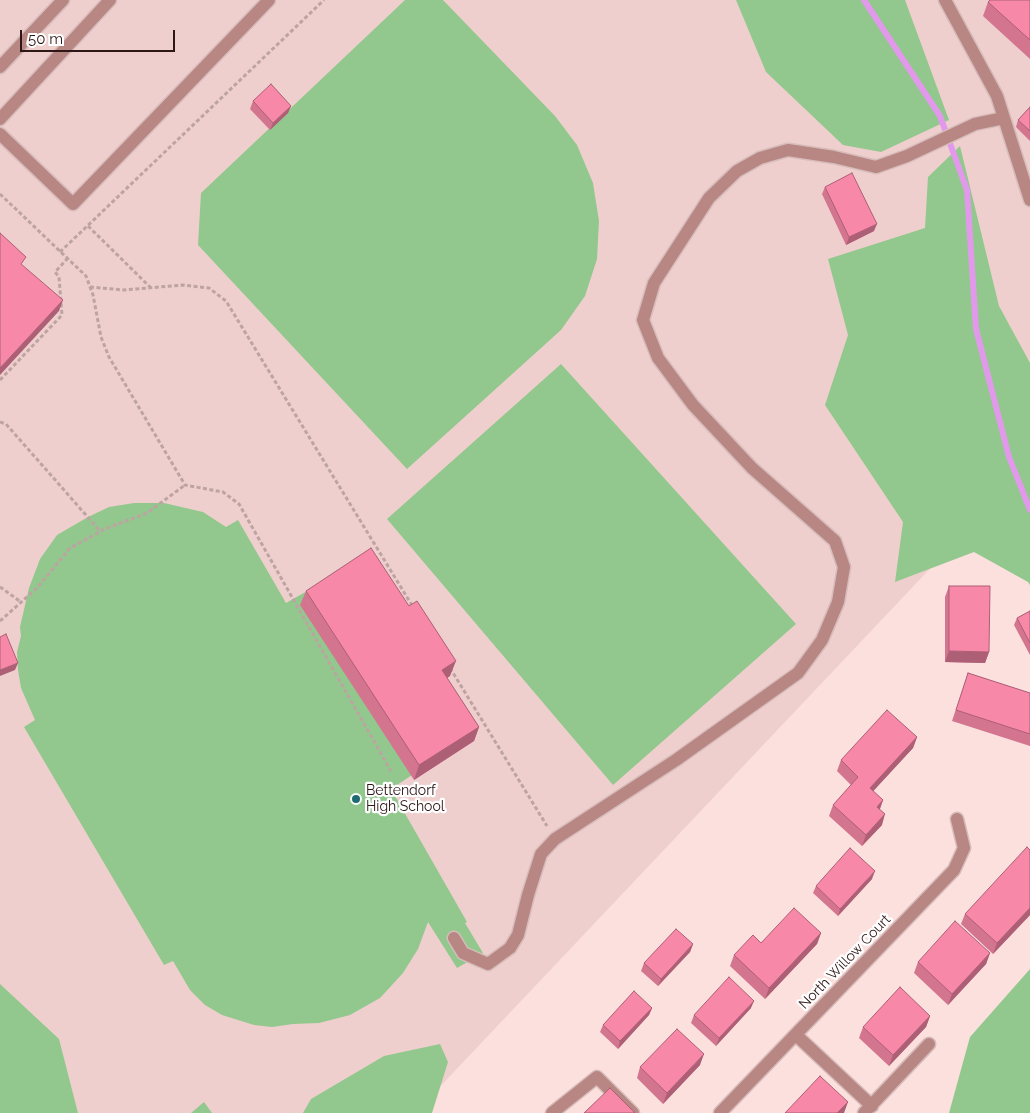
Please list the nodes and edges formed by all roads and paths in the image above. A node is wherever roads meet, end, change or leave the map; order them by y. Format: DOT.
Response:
graph roads {
  1 [pos="63,0"];
  2 [pos="110,0"];
  3 [pos="269,0"];
  4 [pos="324,0"];
  5 [pos="945,0"];
  6 [pos="0,68"];
  7 [pos="1004,118"];
  8 [pos="0,120"];
  9 [pos="0,134"];
  10 [pos="0,194"];
  11 [pos="1030,200"];
  12 [pos="88,226"];
  13 [pos="60,252"];
  14 [pos="67,259"];
  15 [pos="90,287"];
  16 [pos="151,288"];
  17 [pos="0,380"];
  18 [pos="0,422"];
  19 [pos="185,485"];
  20 [pos="100,531"];
  21 [pos="0,587"];
  22 [pos="21,602"];
  23 [pos="416,612"];
  24 [pos="0,621"];
  25 [pos="447,662"];
  26 [pos="392,771"];
  27 [pos="957,819"];
  28 [pos="555,839"];
  29 [pos="454,938"];
  30 [pos="796,1035"];
  31 [pos="929,1044"];
  32 [pos="868,1110"];
  33 [pos="552,1113"];
  34 [pos="633,1113"];
  35 [pos="720,1113"];
  1 -- 6 [label="street"];
  2 -- 8 [label="street"];
  3 -- 9 [label="street"];
  4 -- 12 [label="path"];
  5 -- 7 [label="street"];
  7 -- 11 [label="street"];
  7 -- 28 [label="street"];
  10 -- 13 [label="path"];
  12 -- 13 [label="path"];
  12 -- 16 [label="path"];
  13 -- 14 [label="path"];
  14 -- 15 [label="path"];
  14 -- 17 [label="path"];
  15 -- 16 [label="path"];
  15 -- 19 [label="path"];
  16 -- 23 [label="path"];
  18 -- 20 [label="path"];
  19 -- 20 [label="path"];
  19 -- 26 [label="path"];
  20 -- 22 [label="path"];
  21 -- 22 [label="path"];
  22 -- 24 [label="path"];
  25 -- 28 [label="path"];
  27 -- 30 [label="street, North Willow Court"];
  28 -- 29 [label="street"];
  30 -- 32 [label="street"];
  30 -- 35 [label="street, North Willow Court"];
  31 -- 32 [label="street"];
  33 -- 34 [label="street"];
}
